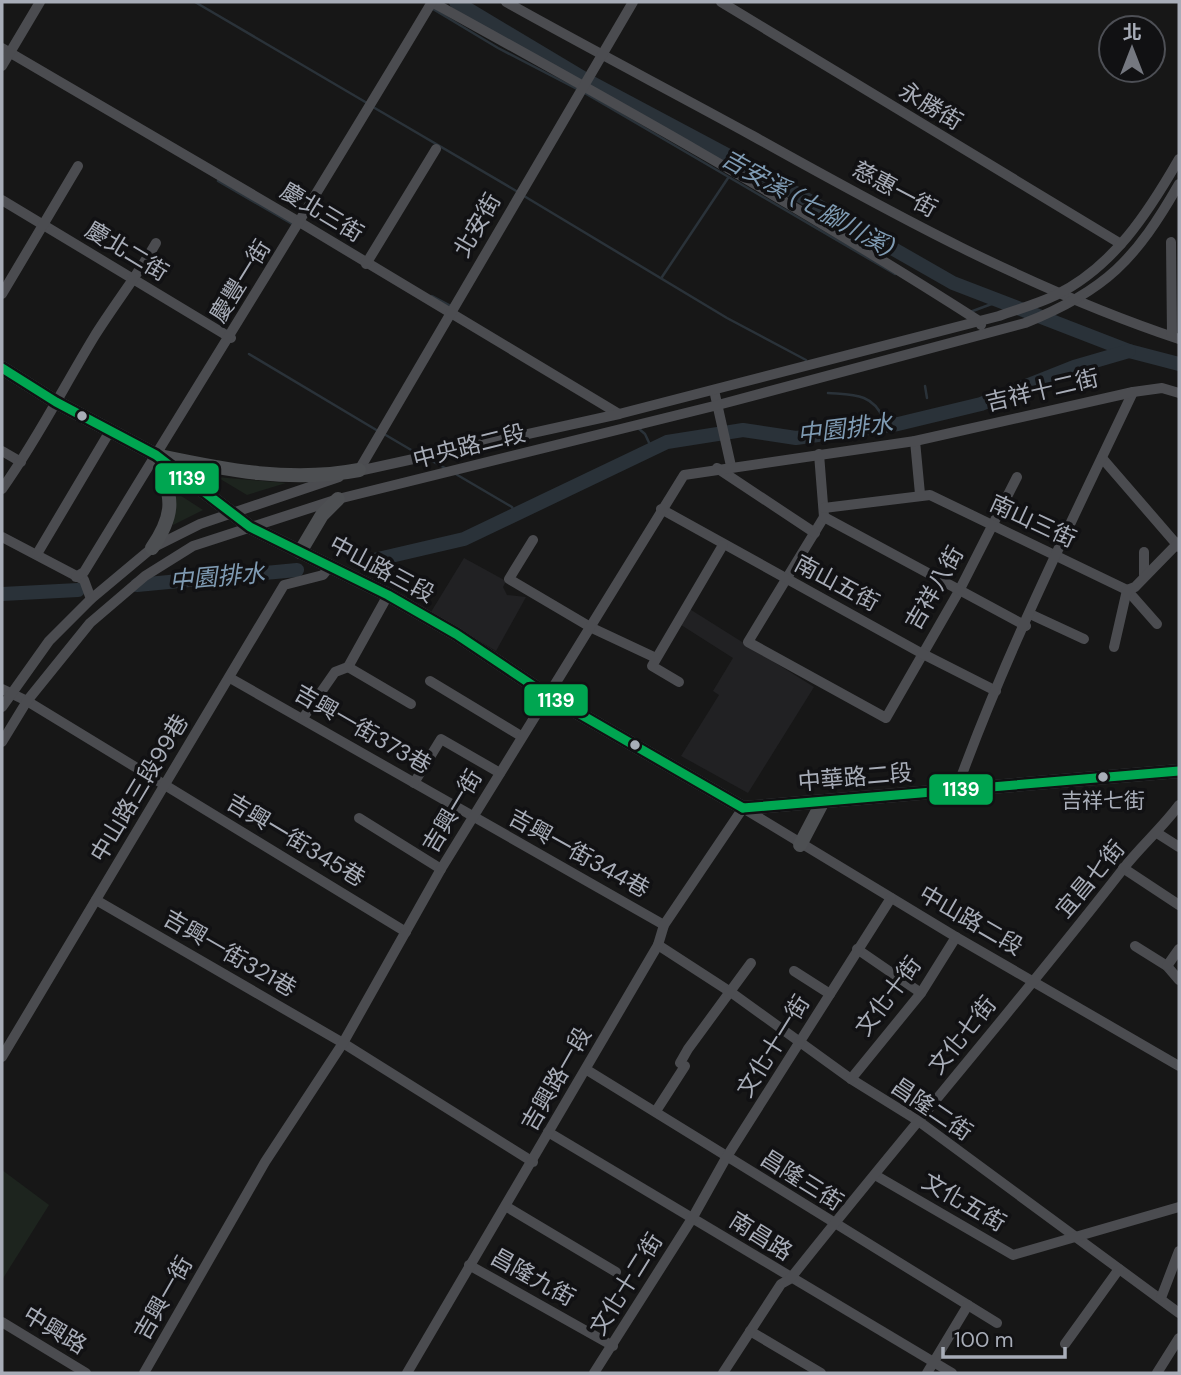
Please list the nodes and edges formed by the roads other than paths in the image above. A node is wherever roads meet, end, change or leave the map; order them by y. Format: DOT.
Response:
graph roads {
  1 [pos="40,2"];
  2 [pos="432,2"];
  3 [pos="506,2"];
  4 [pos="633,2"];
  5 [pos="721,2"];
  6 [pos="6,50"];
  7 [pos="600,56"];
  8 [pos="2,66"];
  9 [pos="586,81"];
  10 [pos="436,149"];
  11 [pos="1179,159"];
  12 [pos="78,166"];
  13 [pos="1179,184"];
  14 [pos="2,200"];
  15 [pos="1174,205"];
  16 [pos="301,223"];
  17 [pos="45,225"];
  18 [pos="1171,242"];
  19 [pos="156,243"];
  20 [pos="1121,244"];
  21 [pos="366,264"];
  22 [pos="134,281"];
  23 [pos="2,294"];
  24 [pos="1058,294"];
  25 [pos="1072,304"];
  26 [pos="450,312"];
  27 [pos="979,321"];
  28 [pos="984,334"];
  29 [pos="1175,337"];
  30 [pos="231,338"];
  31 [pos="2,368"];
  32 [pos="714,390"];
  33 [pos="1133,392"];
  34 [pos="1179,393"];
  35 [pos="56,402"];
  36 [pos="718,406"];
  37 [pos="619,414"];
  38 [pos="110,431"];
  39 [pos="915,441"];
  40 [pos="2,451"];
  41 [pos="819,454"];
  42 [pos="156,455"];
  43 [pos="1102,458"];
  44 [pos="21,462"];
  45 [pos="730,464"];
  46 [pos="717,468"];
  47 [pos="359,470"];
  48 [pos="1017,477"];
  49 [pos="2,489"];
  50 [pos="920,494"];
  51 [pos="338,499"];
  52 [pos="661,509"];
  53 [pos="824,513"];
  54 [pos="231,515"];
  55 [pos="993,526"];
  56 [pos="250,527"];
  57 [pos="815,533"];
  58 [pos="2,537"];
  59 [pos="533,540"];
  60 [pos="723,545"];
  61 [pos="1179,545"];
  62 [pos="152,548"];
  63 [pos="300,552"];
  64 [pos="1143,552"];
  65 [pos="37,554"];
  66 [pos="1057,555"];
  67 [pos="330,566"];
  68 [pos="1144,575"];
  69 [pos="76,577"];
  70 [pos="787,580"];
  71 [pos="1127,590"];
  72 [pos="959,591"];
  73 [pos="388,595"];
  74 [pos="91,599"];
  75 [pos="1030,614"];
  76 [pos="1157,624"];
  77 [pos="1026,626"];
  78 [pos="592,628"];
  79 [pos="1084,639"];
  80 [pos="1114,648"];
  81 [pos="921,653"];
  82 [pos="656,657"];
  83 [pos="348,667"];
  84 [pos="230,678"];
  85 [pos="430,681"];
  86 [pos="679,682"];
  87 [pos="996,691"];
  88 [pos="14,695"];
  89 [pos="547,695"];
  90 [pos="411,704"];
  91 [pos="2,707"];
  92 [pos="303,718"];
  93 [pos="521,736"];
  94 [pos="2,742"];
  95 [pos="1179,771"];
  96 [pos="500,774"];
  97 [pos="414,783"];
  98 [pos="164,785"];
  99 [pos="956,791"];
  100 [pos="822,803"];
  101 [pos="1179,805"];
  102 [pos="743,808"];
  103 [pos="359,818"];
  104 [pos="474,818"];
  105 [pos="1157,833"];
  106 [pos="800,845"];
  107 [pos="1179,847"];
  108 [pos="1124,868"];
  109 [pos="441,869"];
  110 [pos="891,898"];
  111 [pos="96,900"];
  112 [pos="1179,905"];
  113 [pos="664,925"];
  114 [pos="405,932"];
  115 [pos="956,937"];
  116 [pos="658,945"];
  117 [pos="1135,946"];
  118 [pos="857,949"];
  119 [pos="1179,949"];
  120 [pos="751,962"];
  121 [pos="1167,967"];
  122 [pos="794,971"];
  123 [pos="1034,980"];
  124 [pos="1179,980"];
  125 [pos="732,993"];
  126 [pos="921,993"];
  127 [pos="830,994"];
  128 [pos="344,1043"];
  129 [pos="801,1044"];
  130 [pos="2,1057"];
  131 [pos="1179,1066"];
  132 [pos="587,1070"];
  133 [pos="851,1079"];
  134 [pos="656,1111"];
  135 [pos="917,1121"];
  136 [pos="548,1132"];
  137 [pos="726,1158"];
  138 [pos="533,1162"];
  139 [pos="874,1175"];
  140 [pos="507,1207"];
  141 [pos="1179,1207"];
  142 [pos="693,1217"];
  143 [pos="835,1225"];
  144 [pos="1074,1237"];
  145 [pos="1179,1251"];
  146 [pos="469,1265"];
  147 [pos="1119,1269"];
  148 [pos="615,1272"];
  149 [pos="790,1279"];
  150 [pos="1161,1298"];
  151 [pos="968,1305"];
  152 [pos="1179,1313"];
  153 [pos="2,1322"];
  154 [pos="997,1323"];
  155 [pos="750,1331"];
  156 [pos="1179,1338"];
  157 [pos="1065,1344"];
  158 [pos="613,1346"];
  159 [pos="934,1363"];
  160 [pos="86,1373"];
  161 [pos="144,1373"];
  162 [pos="407,1373"];
  163 [pos="594,1373"];
  164 [pos="723,1373"];
  165 [pos="821,1373"];
  166 [pos="927,1373"];
  167 [pos="952,1373"];
  168 [pos="1157,1373"];
  1 -- 6 [label="street"];
  2 -- 9 [label="street"];
  2 -- 16 [label="street, 慶豐一街"];
  3 -- 7 [label="street, 慈惠一街"];
  4 -- 7 [label="street, 北安街"];
  5 -- 20 [label="street, 永勝街"];
  6 -- 8 [label="street"];
  6 -- 16 [label="street, 慶北三街"];
  7 -- 9 [label="street, 北安街"];
  7 -- 24 [label="street, 慈惠一街"];
  9 -- 26 [label="street, 北安街"];
  9 -- 27 [label="street"];
  10 -- 21 [label="street"];
  11 -- 20 [label="street, 中央路二段"];
  12 -- 17 [label="street"];
  13 -- 15 [label="street, 中央路二段"];
  14 -- 17 [label="street, 慶北二街"];
  15 -- 25 [label="street, 中央路二段"];
  16 -- 21 [label="street, 慶北三街"];
  16 -- 30 [label="street, 慶豐一街"];
  17 -- 22 [label="street, 慶北二街"];
  17 -- 23 [label="street"];
  18 -- 29 [label="street"];
  19 -- 22 [label="street"];
  20 -- 24 [label="street, 中央路二段"];
  21 -- 26 [label="street, 慶北三街"];
  22 -- 30 [label="street, 慶北二街"];
  22 -- 35 [label="street"];
  24 -- 25 [label="street, 慈惠一街"];
  24 -- 27 [label="street, 中央路二段"];
  25 -- 28 [label="street, 中央路二段"];
  25 -- 29 [label="street, 慈惠一街"];
  26 -- 37 [label="street, 慶北三街"];
  26 -- 47 [label="street, 北安街"];
  27 -- 28 [label="street"];
  27 -- 32 [label="street, 中央路二段"];
  28 -- 36 [label="street, 中央路二段"];
  30 -- 42 [label="street, 慶豐一街"];
  31 -- 35 [label="main road, 中山路三段"];
  32 -- 36 [label="street"];
  32 -- 37 [label="street, 中央路二段"];
  33 -- 34 [label="street, 吉祥十二街"];
  33 -- 39 [label="street, 吉祥十二街"];
  33 -- 43 [label="street"];
  35 -- 38 [label="main road, 中山路三段"];
  35 -- 44 [label="street"];
  36 -- 45 [label="street"];
  36 -- 51 [label="street, 中央路二段"];
  37 -- 47 [label="street, 中央路二段"];
  38 -- 42 [label="main road, 中山路三段"];
  38 -- 65 [label="street"];
  39 -- 41 [label="street, 吉興一街"];
  39 -- 50 [label="street"];
  40 -- 44 [label="street"];
  41 -- 45 [label="street, 吉興一街"];
  41 -- 53 [label="street"];
  42 -- 47 [label="main road"];
  42 -- 54 [label="main road, 中山路三段"];
  42 -- 62 [label="main road"];
  42 -- 69 [label="street, 慶豐一街"];
  43 -- 61 [label="street"];
  43 -- 66 [label="street"];
  44 -- 49 [label="street"];
  45 -- 46 [label="street, 吉興一街"];
  46 -- 52 [label="street, 吉興一街"];
  46 -- 57 [label="street"];
  47 -- 54 [label="street, 中央路二段"];
  48 -- 55 [label="street, 吉祥八街"];
  50 -- 53 [label="street"];
  50 -- 55 [label="street, 南山三街"];
  51 -- 56 [label="street, 中央路二段"];
  51 -- 63 [label="main road"];
  52 -- 60 [label="street, 南山五街"];
  52 -- 78 [label="street, 吉興一街"];
  53 -- 57 [label="street"];
  53 -- 72 [label="street"];
  54 -- 56 [label="main road, 中山路三段"];
  54 -- 62 [label="street, 中央路二段"];
  55 -- 66 [label="street, 南山三街"];
  55 -- 72 [label="street, 吉祥八街"];
  56 -- 63 [label="main road, 中山路三段"];
  56 -- 88 [label="street, 中央路二段"];
  57 -- 70 [label="street"];
  58 -- 65 [label="street"];
  59 -- 78 [label="street"];
  60 -- 70 [label="street, 南山五街"];
  60 -- 82 [label="street"];
  61 -- 68 [label="street"];
  62 -- 74 [label="street, 中央路二段"];
  63 -- 67 [label="main road, 中山路三段"];
  64 -- 68 [label="street"];
  65 -- 69 [label="street"];
  66 -- 71 [label="street, 南山三街"];
  66 -- 75 [label="street"];
  67 -- 73 [label="main road, 中山路三段"];
  67 -- 84 [label="street, 中山路三段99巷"];
  68 -- 71 [label="street"];
  69 -- 74 [label="street"];
  70 -- 81 [label="street, 南山五街"];
  70 -- 81 [label="street, 吉祥八街"];
  71 -- 76 [label="street"];
  71 -- 80 [label="street"];
  72 -- 77 [label="street"];
  72 -- 81 [label="street, 吉祥八街"];
  73 -- 83 [label="street"];
  73 -- 89 [label="main road, 中山路三段"];
  74 -- 88 [label="street, 中央路二段"];
  75 -- 77 [label="street"];
  75 -- 79 [label="street"];
  77 -- 87 [label="street"];
  78 -- 82 [label="street"];
  78 -- 89 [label="street, 吉興一街"];
  81 -- 87 [label="street, 南山五街"];
  82 -- 86 [label="street"];
  83 -- 90 [label="street"];
  83 -- 92 [label="street"];
  84 -- 92 [label="street, 吉興一街373巷"];
  84 -- 98 [label="street, 中山路三段99巷"];
  85 -- 93 [label="street"];
  87 -- 99 [label="street"];
  88 -- 91 [label="street, 中央路二段"];
  88 -- 94 [label="street, 中央路二段"];
  88 -- 98 [label="street, 吉興一街345巷"];
  89 -- 93 [label="street, 吉興一街"];
  89 -- 102 [label="main road, 中山路三段"];
  92 -- 97 [label="street, 吉興一街373巷"];
  93 -- 96 [label="street, 吉興一街"];
  95 -- 99 [label="main road, 中華路二段"];
  96 -- 97 [label="street"];
  96 -- 104 [label="street, 吉興一街"];
  97 -- 104 [label="street, 吉興一街373巷"];
  98 -- 111 [label="street, 中山路三段99巷"];
  98 -- 114 [label="street, 吉興一街345巷"];
  99 -- 100 [label="main road, 中華路二段"];
  100 -- 102 [label="main road, 中華路二段"];
  100 -- 106 [label="main road"];
  101 -- 105 [label="street, 宜昌七街"];
  102 -- 106 [label="street, 中山路二段"];
  102 -- 113 [label="street, 吉興路一段"];
  103 -- 109 [label="street"];
  104 -- 109 [label="street, 吉興一街"];
  104 -- 113 [label="street, 吉興一街344巷"];
  105 -- 107 [label="street"];
  105 -- 108 [label="street, 宜昌七街"];
  106 -- 110 [label="street, 中山路二段"];
  108 -- 112 [label="street"];
  108 -- 123 [label="street, 宜昌七街"];
  109 -- 114 [label="street, 吉興一街"];
  110 -- 115 [label="street, 中山路二段"];
  110 -- 118 [label="street, 文化十一街"];
  111 -- 128 [label="street, 吉興一街321巷"];
  111 -- 130 [label="street, 中山路三段99巷"];
  113 -- 116 [label="street, 吉興路一段"];
  114 -- 128 [label="street, 吉興一街"];
  115 -- 123 [label="street, 中山路二段"];
  115 -- 126 [label="street, 文化十街"];
  116 -- 125 [label="street, 昌隆二街"];
  116 -- 132 [label="street, 吉興路一段"];
  117 -- 121 [label="street"];
  118 -- 126 [label="street"];
  118 -- 127 [label="street, 文化十一街"];
  119 -- 121 [label="street"];
  120 -- 125 [label="street"];
  121 -- 124 [label="street"];
  122 -- 127 [label="street"];
  123 -- 131 [label="street, 中山路二段"];
  123 -- 135 [label="street, 文化七街"];
  125 -- 129 [label="street, 昌隆二街"];
  125 -- 134 [label="street"];
  126 -- 133 [label="street, 文化十街"];
  127 -- 129 [label="street, 文化十一街"];
  128 -- 138 [label="street, 吉興一街321巷"];
  128 -- 161 [label="street, 吉興一街"];
  129 -- 133 [label="street, 昌隆二街"];
  129 -- 137 [label="street, 文化十一街"];
  132 -- 134 [label="street, 昌隆三街"];
  132 -- 136 [label="street, 吉興路一段"];
  133 -- 135 [label="street, 昌隆二街"];
  134 -- 137 [label="street, 昌隆三街"];
  135 -- 139 [label="street, 文化七街"];
  135 -- 144 [label="street, 昌隆二街"];
  136 -- 138 [label="street, 吉興路一段"];
  136 -- 142 [label="street, 南昌路"];
  137 -- 142 [label="street, 文化十一街"];
  137 -- 143 [label="street, 昌隆三街"];
  138 -- 140 [label="street, 吉興路一段"];
  139 -- 143 [label="street, 文化七街"];
  139 -- 144 [label="street, 文化五街"];
  140 -- 146 [label="street, 吉興路一段"];
  140 -- 148 [label="street"];
  141 -- 144 [label="street, 文化五街"];
  142 -- 149 [label="street, 南昌路"];
  142 -- 158 [label="street, 文化十二街"];
  143 -- 149 [label="street, 文化七街"];
  143 -- 151 [label="street, 昌隆三街"];
  144 -- 147 [label="street, 昌隆二街"];
  145 -- 150 [label="street"];
  146 -- 158 [label="street, 昌隆九街"];
  146 -- 162 [label="street, 吉興路一段"];
  147 -- 150 [label="street, 昌隆二街"];
  147 -- 157 [label="street"];
  149 -- 155 [label="street, 文化七街"];
  149 -- 159 [label="street, 南昌路"];
  150 -- 152 [label="street, 昌隆二街"];
  151 -- 154 [label="street, 昌隆三街"];
  151 -- 159 [label="street"];
  153 -- 160 [label="street, 中興路"];
  155 -- 164 [label="street, 文化七街"];
  155 -- 165 [label="street"];
  156 -- 168 [label="street"];
  158 -- 163 [label="street, 文化十二街"];
  159 -- 166 [label="street"];
  159 -- 167 [label="street, 南昌路"];
}
